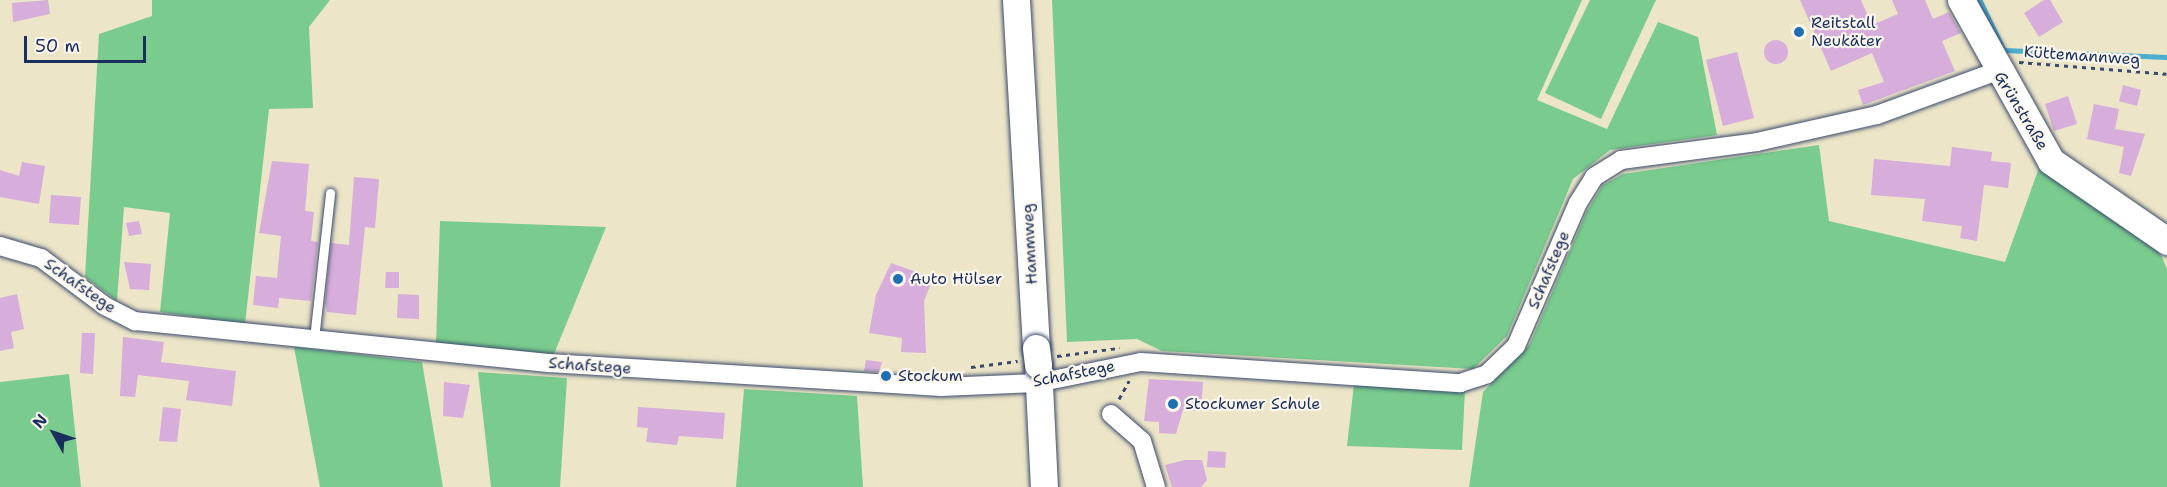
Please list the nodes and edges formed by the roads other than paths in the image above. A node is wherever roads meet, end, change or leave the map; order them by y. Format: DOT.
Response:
graph roads {
  1 [pos="1016,0"];
  2 [pos="1961,0"];
  3 [pos="1997,71"];
  4 [pos="330,193"];
  5 [pos="2167,241"];
  6 [pos="0,246"];
  7 [pos="314,339"];
  8 [pos="1037,366"];
  9 [pos="1111,414"];
  10 [pos="1044,487"];
  11 [pos="1156,487"];
  1 -- 8 [label="main road, Hammweg"];
  2 -- 3 [label="main road, Grünstraße"];
  3 -- 5 [label="main road, Grünstraße"];
  3 -- 8 [label="street, Schafstege"];
  4 -- 7 [label="lane"];
  6 -- 7 [label="street, Schafstege"];
  7 -- 8 [label="street, Schafstege"];
  8 -- 10 [label="main road, Hammweg"];
  9 -- 11 [label="street"];
}
